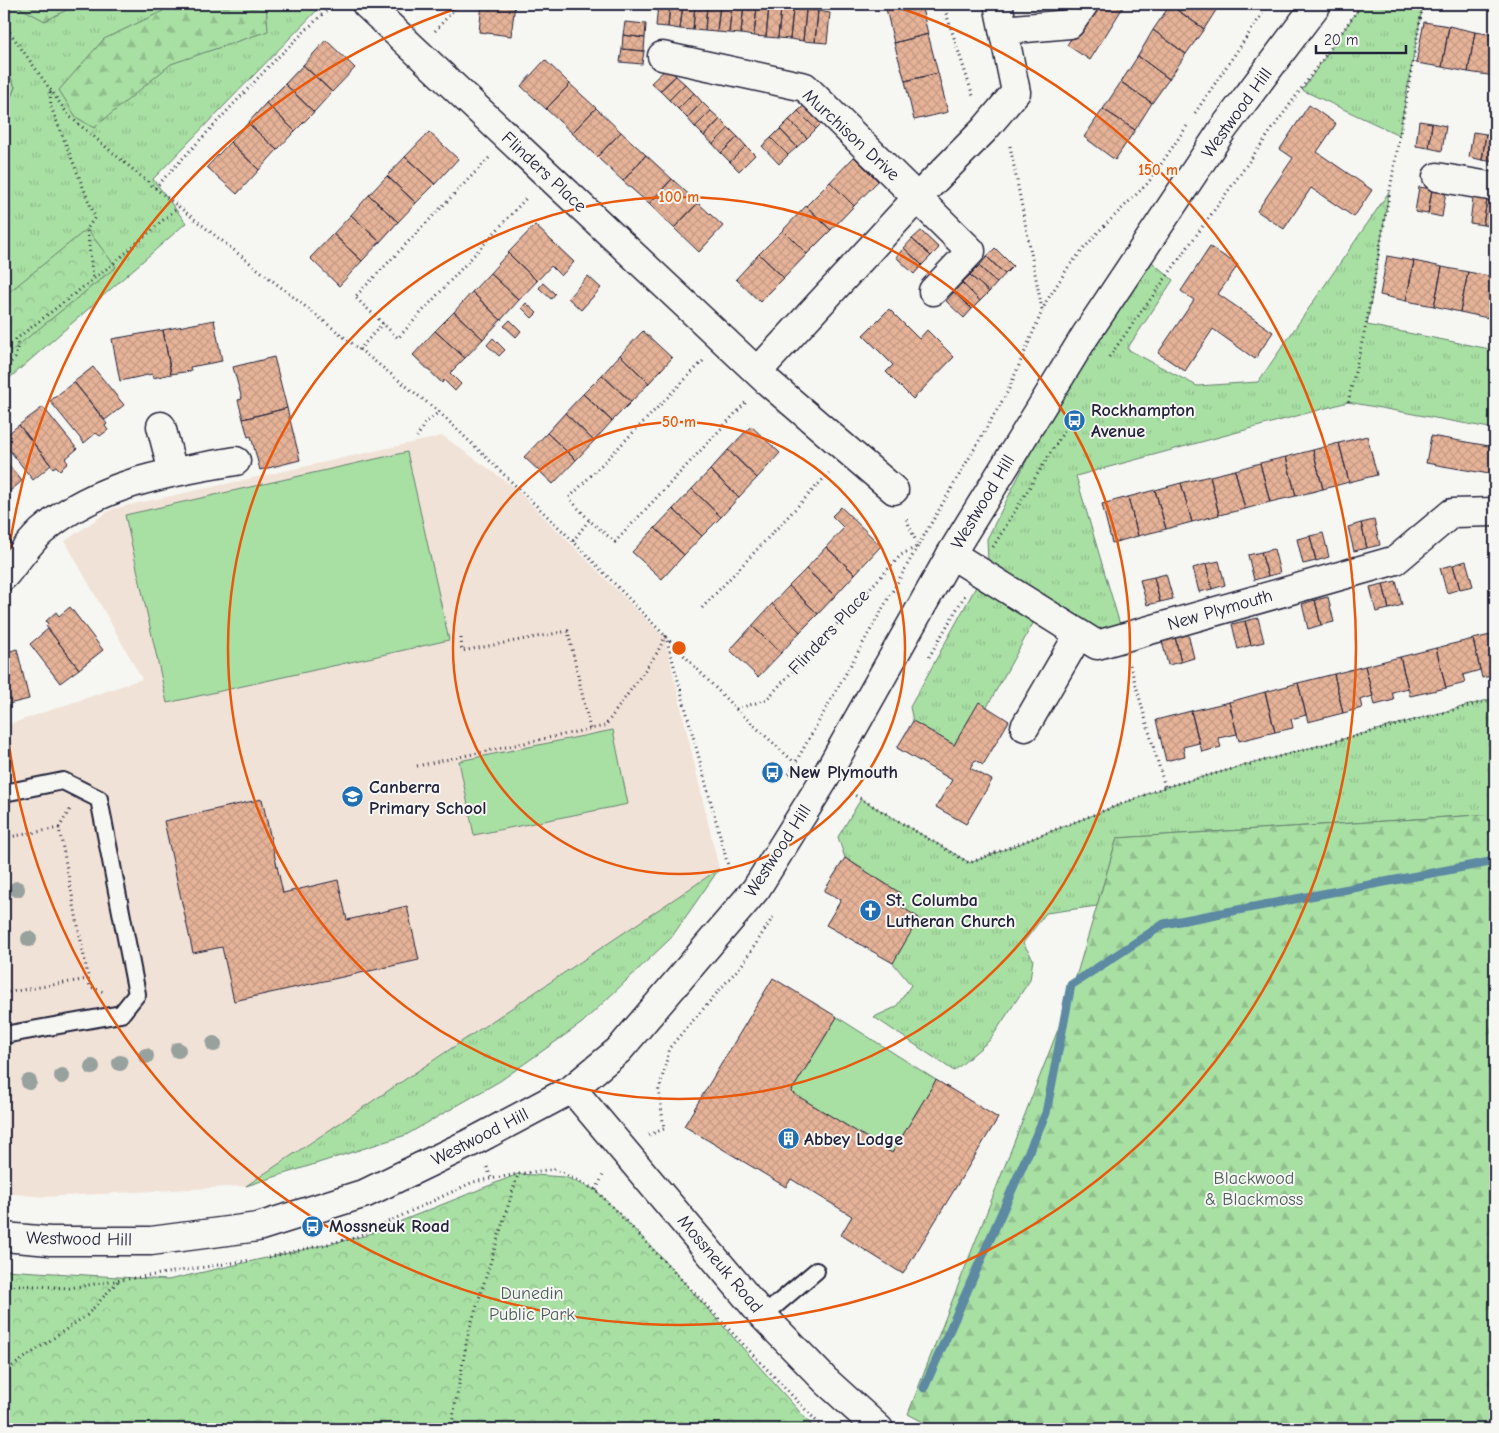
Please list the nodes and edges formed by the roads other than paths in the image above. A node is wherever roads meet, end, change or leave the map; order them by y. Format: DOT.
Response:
graph roads {
  1 [pos="366,4"];
  2 [pos="1084,4"];
  3 [pos="1318,4"];
  4 [pos="1000,17"];
  5 [pos="662,56"];
  6 [pos="1437,177"];
  7 [pos="1495,187"];
  8 [pos="918,198"];
  9 [pos="933,291"];
  10 [pos="762,376"];
  11 [pos="161,426"];
  12 [pos="236,461"];
  13 [pos="173,472"];
  14 [pos="894,490"];
  15 [pos="1495,512"];
  16 [pos="951,554"];
  17 [pos="4,576"];
  18 [pos="1079,634"];
  19 [pos="1025,727"];
  20 [pos="4,793"];
  21 [pos="4,1035"];
  22 [pos="572,1089"];
  23 [pos="4,1237"];
  24 [pos="816,1271"];
  25 [pos="763,1316"];
  26 [pos="879,1429"];
  1 -- 10 [label="street, Flinders Place"];
  2 -- 4 [label="street"];
  3 -- 16 [label="street, Westwood Hill"];
  4 -- 8 [label="street"];
  5 -- 8 [label="street, Murchison Drive"];
  6 -- 7 [label="street"];
  8 -- 9 [label="street, Murchison Drive"];
  8 -- 10 [label="street"];
  10 -- 14 [label="street, Flinders Place"];
  11 -- 13 [label="street"];
  12 -- 13 [label="street"];
  13 -- 17 [label="street"];
  15 -- 18 [label="street, New Plymouth"];
  16 -- 18 [label="street, New Plymouth"];
  16 -- 22 [label="street, Westwood Hill"];
  18 -- 19 [label="street"];
  20 -- 21 [label="lane"];
  22 -- 23 [label="street, Westwood Hill"];
  22 -- 25 [label="street, Mossneuk Road"];
  24 -- 25 [label="lane"];
  25 -- 26 [label="street, Mossneuk Road"];
}
